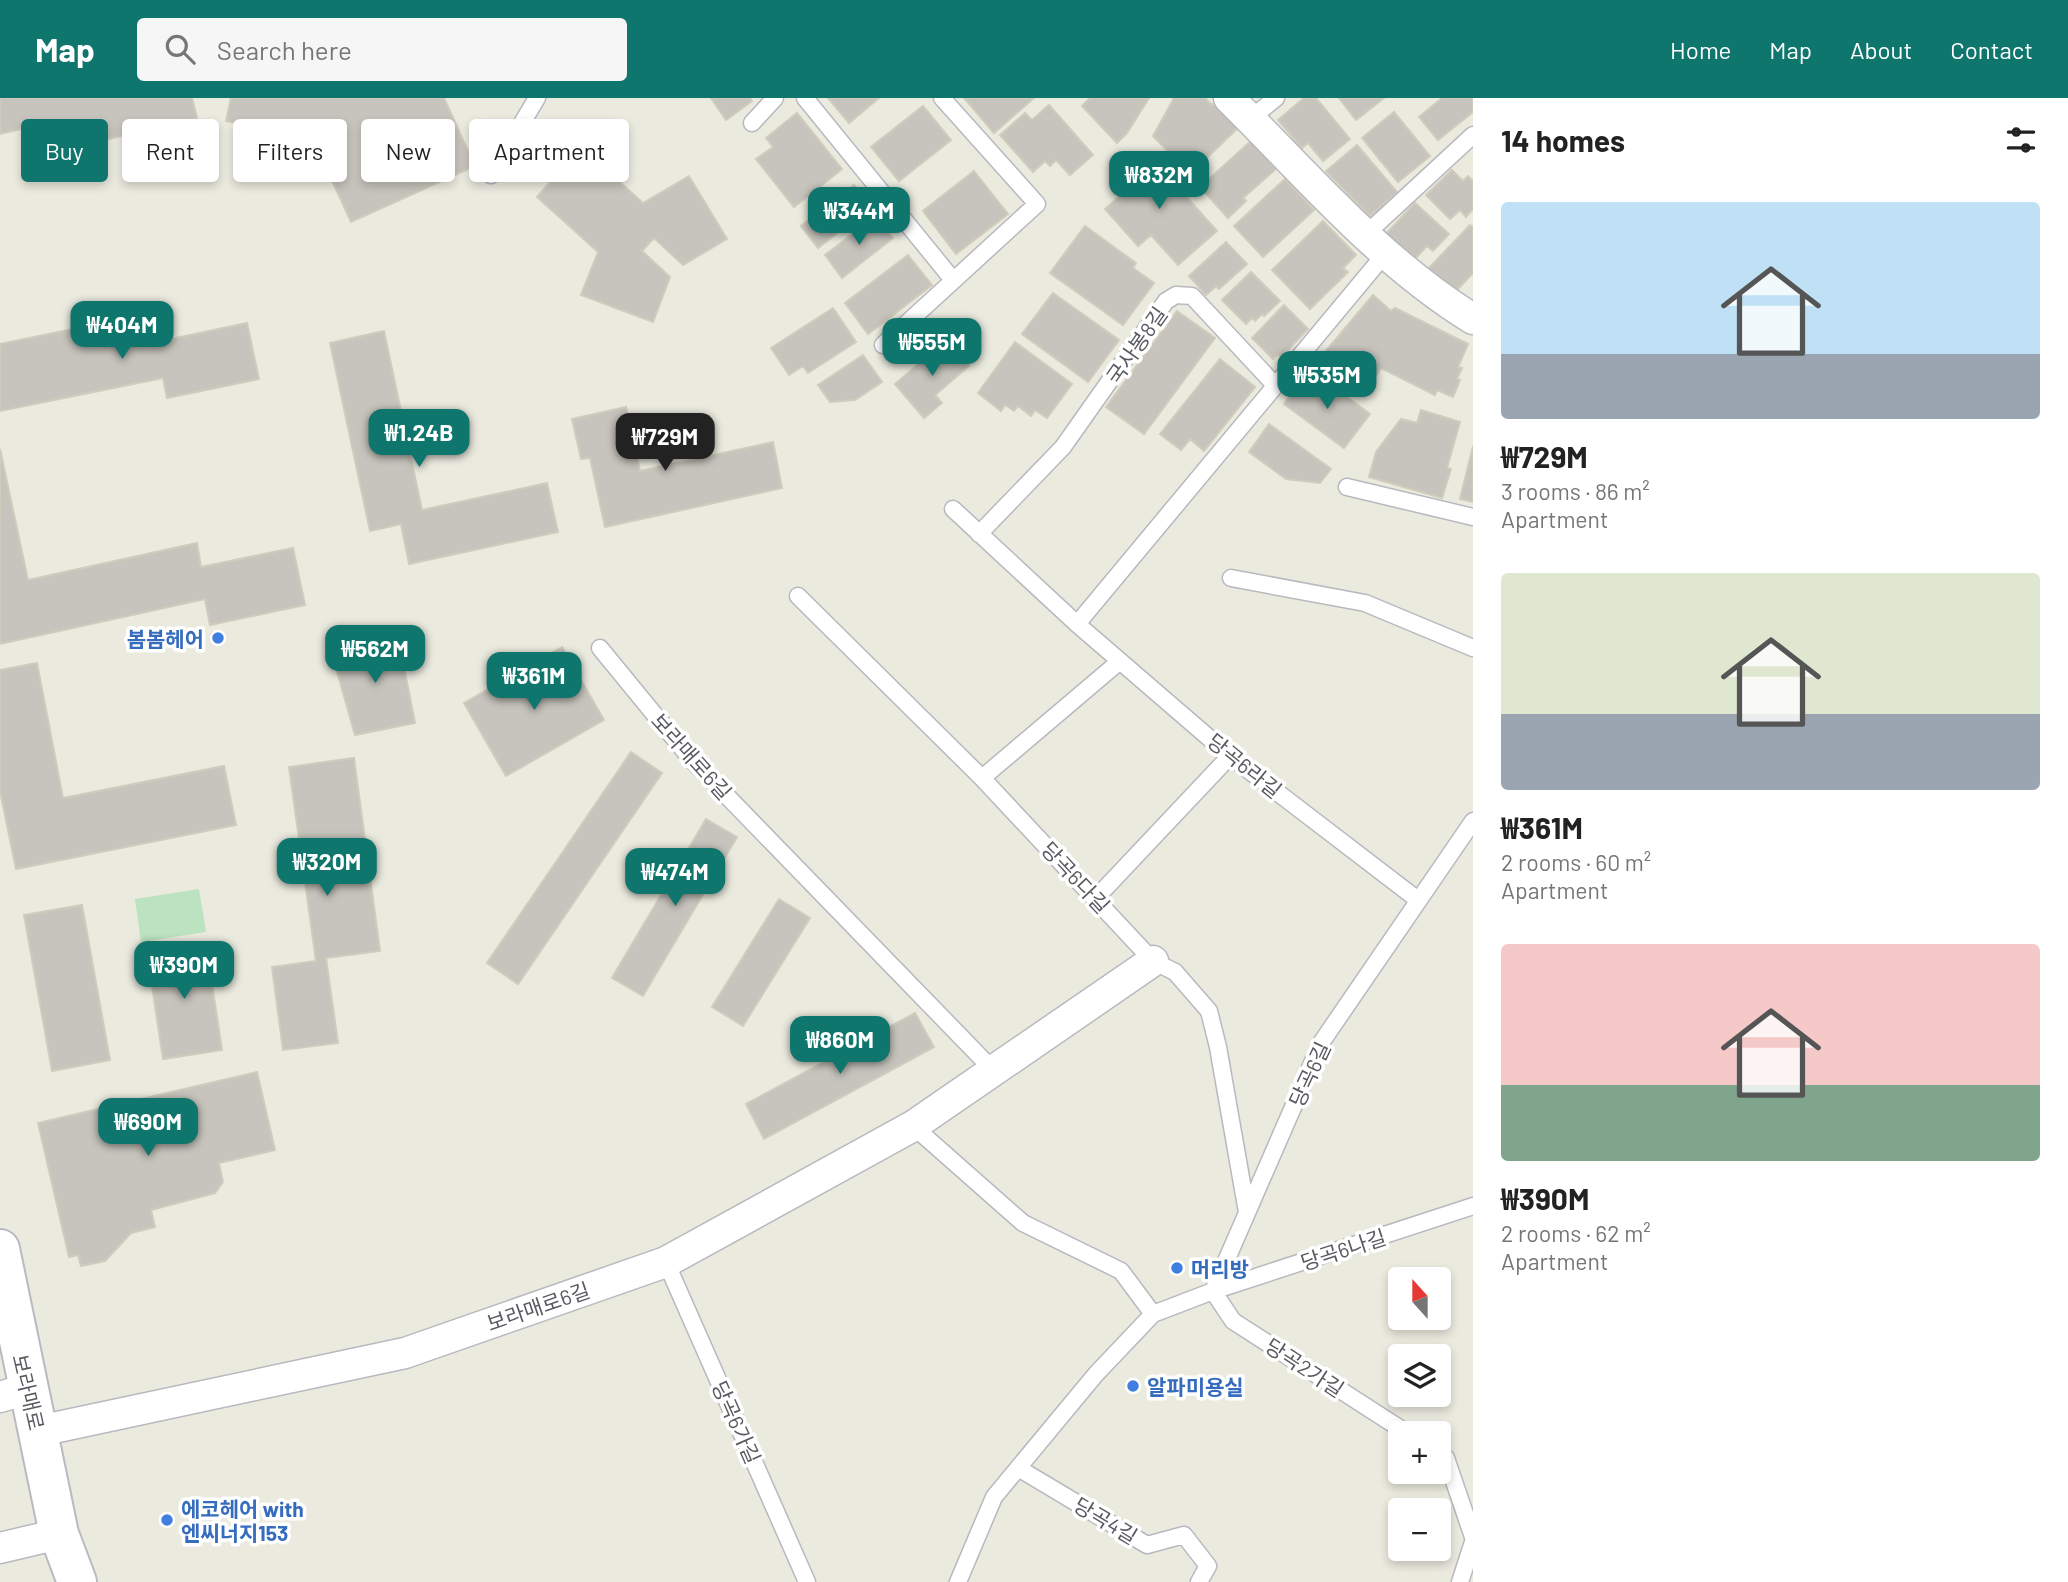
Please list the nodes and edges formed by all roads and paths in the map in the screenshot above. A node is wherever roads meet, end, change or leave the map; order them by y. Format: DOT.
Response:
graph roads {
  1 [pos="537,98"];
  2 [pos="775,98"];
  3 [pos="805,98"];
  4 [pos="942,98"];
  5 [pos="1276,98"];
  6 [pos="1240,108"];
  7 [pos="524,119"];
  8 [pos="752,123"];
  9 [pos="1473,135"];
  10 [pos="1375,244"];
  11 [pos="953,281"];
  12 [pos="1473,319"];
  13 [pos="883,345"];
  14 [pos="1274,384"];
  15 [pos="1347,487"];
  16 [pos="953,509"];
  17 [pos="1473,517"];
  18 [pos="979,534"];
  19 [pos="1231,578"];
  20 [pos="798,596"];
  21 [pos="1077,624"];
  22 [pos="600,648"];
  23 [pos="1473,648"];
  24 [pos="1120,661"];
  25 [pos="1230,756"];
  26 [pos="982,778"];
  27 [pos="1473,821"];
  28 [pos="1096,898"];
  29 [pos="1418,900"];
  30 [pos="1153,961"];
  31 [pos="994,1071"];
  32 [pos="913,1126"];
  33 [pos="1473,1206"];
  34 [pos="1247,1212"];
  35 [pos="0,1249"];
  36 [pos="666,1262"];
  37 [pos="1213,1291"];
  38 [pos="1153,1314"];
  39 [pos="13,1393"];
  40 [pos="1388,1421"];
  41 [pos="39,1431"];
  42 [pos="1018,1468"];
  43 [pos="1451,1473"];
  44 [pos="59,1534"];
  45 [pos="1473,1540"];
  46 [pos="0,1548"];
  47 [pos="77,1582"];
  48 [pos="90,1582"];
  49 [pos="807,1582"];
  50 [pos="958,1582"];
  51 [pos="1199,1582"];
  52 [pos="1460,1582"];
  1 -- 7 [label="lane"];
  2 -- 8 [label="lane"];
  3 -- 11 [label="lane"];
  4 -- 11 [label="lane"];
  5 -- 6 [label="lane"];
  6 -- 10 [label="street"];
  9 -- 10 [label="lane"];
  10 -- 12 [label="street"];
  10 -- 14 [label="lane"];
  11 -- 13 [label="lane"];
  14 -- 18 [label="lane, 국사봉8길"];
  14 -- 21 [label="lane"];
  15 -- 17 [label="lane"];
  16 -- 18 [label="lane, 당곡6라길"];
  18 -- 21 [label="lane, 당곡6라길"];
  19 -- 23 [label="lane"];
  20 -- 26 [label="lane, 당곡6다길"];
  21 -- 24 [label="lane, 당곡6라길"];
  22 -- 31 [label="lane, 보라매로6길"];
  24 -- 25 [label="lane, 당곡6라길"];
  24 -- 26 [label="lane"];
  25 -- 28 [label="lane"];
  25 -- 29 [label="lane, 당곡6라길"];
  26 -- 28 [label="lane, 당곡6다길"];
  27 -- 29 [label="lane, 당곡6길"];
  28 -- 30 [label="lane, 당곡6다길"];
  29 -- 34 [label="lane, 당곡6길"];
  30 -- 31 [label="street, 보라매로6길"];
  30 -- 34 [label="lane, 당곡6다길"];
  31 -- 32 [label="street, 보라매로6길"];
  32 -- 36 [label="street, 보라매로6길"];
  32 -- 38 [label="lane"];
  33 -- 37 [label="lane, 당곡6나길"];
  34 -- 37 [label="lane, 당곡6길"];
  35 -- 39 [label="main road, 보라매로"];
  36 -- 41 [label="street, 보라매로6길"];
  36 -- 49 [label="lane, 당곡6가길"];
  37 -- 38 [label="lane"];
  37 -- 40 [label="lane, 당곡2가길"];
  38 -- 42 [label="lane"];
  39 -- 41 [label="main road, 보라매로"];
  41 -- 44 [label="main road, 보라매로"];
  42 -- 50 [label="lane"];
  42 -- 51 [label="lane, 당곡4길"];
  43 -- 45 [label="lane"];
  44 -- 46 [label="street"];
  44 -- 47 [label="main road, 보라매로"];
  44 -- 48 [label="main road, 보라매로"];
  45 -- 52 [label="lane"];
}
